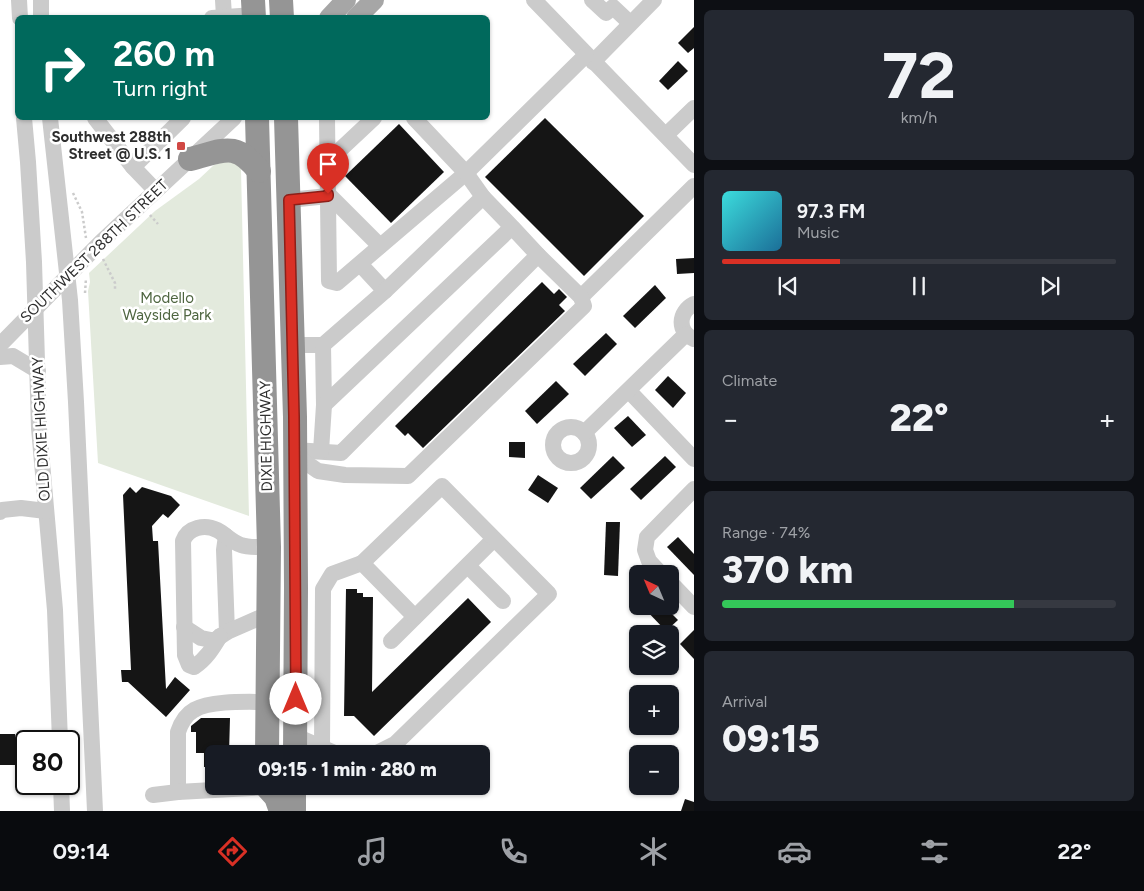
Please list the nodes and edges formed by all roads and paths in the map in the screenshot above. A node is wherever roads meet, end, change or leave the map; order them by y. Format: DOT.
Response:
graph roads {
  1 [pos="19,0"];
  2 [pos="41,0"];
  3 [pos="346,0"];
  4 [pos="374,0"];
  5 [pos="534,0"];
  6 [pos="592,0"];
  7 [pos="654,0"];
  8 [pos="616,3"];
  9 [pos="220,11"];
  10 [pos="253,11"];
  11 [pos="20,15"];
  12 [pos="41,15"];
  13 [pos="331,15"];
  14 [pos="359,15"];
  15 [pos="630,23"];
  16 [pos="590,58"];
  17 [pos="694,108"];
  18 [pos="24,120"];
  19 [pos="50,120"];
  20 [pos="97,120"];
  21 [pos="181,120"];
  22 [pos="232,120"];
  23 [pos="257,120"];
  24 [pos="286,120"];
  25 [pos="327,120"];
  26 [pos="372,120"];
  27 [pos="416,120"];
  28 [pos="666,136"];
  29 [pos="190,159"];
  30 [pos="327,162"];
  31 [pos="694,165"];
  32 [pos="133,167"];
  33 [pos="259,171"];
  34 [pos="466,173"];
  35 [pos="694,186"];
  36 [pos="155,190"];
  37 [pos="328,195"];
  38 [pos="483,196"];
  39 [pos="289,200"];
  40 [pos="149,214"];
  41 [pos="158,224"];
  42 [pos="512,227"];
  43 [pos="380,246"];
  44 [pos="538,255"];
  45 [pos="103,258"];
  46 [pos="360,264"];
  47 [pos="67,275"];
  48 [pos="115,290"];
  49 [pos="385,291"];
  50 [pos="581,297"];
  51 [pos="263,304"];
  52 [pos="694,304"];
  53 [pos="35,307"];
  54 [pos="690,337"];
  55 [pos="0,345"];
  56 [pos="293,345"];
  57 [pos="323,345"];
  58 [pos="0,356"];
  59 [pos="38,371"];
  60 [pos="629,390"];
  61 [pos="324,406"];
  62 [pos="584,433"];
  63 [pos="320,451"];
  64 [pos="294,452"];
  65 [pos="694,459"];
  66 [pos="694,489"];
  67 [pos="46,511"];
  68 [pos="0,512"];
  69 [pos="494,539"];
  70 [pos="232,540"];
  71 [pos="269,547"];
  72 [pos="362,563"];
  73 [pos="653,565"];
  74 [pos="468,566"];
  75 [pos="269,587"];
  76 [pos="679,591"];
  77 [pos="503,601"];
  78 [pos="694,607"];
  79 [pos="268,614"];
  80 [pos="415,617"];
  81 [pos="184,627"];
  82 [pos="224,634"];
  83 [pos="391,641"];
  84 [pos="268,702"];
  85 [pos="60,730"];
  86 [pos="267,745"];
  87 [pos="282,745"];
  88 [pos="292,745"];
  89 [pos="330,745"];
  90 [pos="393,745"];
  91 [pos="205,790"];
  92 [pos="178,792"];
  93 [pos="61,795"];
  94 [pos="153,795"];
  95 [pos="267,795"];
  96 [pos="274,795"];
  97 [pos="294,795"];
  98 [pos="62,811"];
  99 [pos="95,811"];
  100 [pos="266,811"];
  101 [pos="280,811"];
  102 [pos="294,811"];
  1 -- 11 [label="street"];
  2 -- 12 [label="street"];
  3 -- 13 [label="main road"];
  4 -- 14 [label="main road"];
  5 -- 16 [label="street"];
  6 -- 8 [label="street"];
  7 -- 15 [label="street"];
  8 -- 15 [label="street"];
  9 -- 10 [label="street"];
  15 -- 16 [label="street"];
  16 -- 28 [label="street"];
  16 -- 34 [label="street"];
  17 -- 28 [label="street"];
  18 -- 53 [label="street, OLD DIXIE HIGHWAY"];
  19 -- 47 [label="street"];
  20 -- 32 [label="street"];
  21 -- 32 [label="street"];
  22 -- 29 [label="street, SOUTHWEST 288TH STREET"];
  23 -- 33 [label="highway, DIXIE HIGHWAY"];
  24 -- 39 [label="highway, DIXIE HIGHWAY"];
  25 -- 30 [label="street"];
  26 -- 30 [label="street"];
  27 -- 34 [label="street"];
  28 -- 31 [label="street"];
  29 -- 33 [label="highway"];
  29 -- 36 [label="street, SOUTHWEST 288TH STREET"];
  30 -- 37 [label="street"];
  32 -- 36 [label="street"];
  33 -- 51 [label="highway, DIXIE HIGHWAY"];
  34 -- 38 [label="street"];
  34 -- 43 [label="street"];
  35 -- 50 [label="street"];
  36 -- 47 [label="street, SOUTHWEST 288TH STREET"];
  37 -- 39 [label="street"];
  37 -- 43 [label="street"];
  37 -- 46 [label="street"];
  38 -- 42 [label="street"];
  38 -- 49 [label="street"];
  39 -- 56 [label="highway, DIXIE HIGHWAY"];
  40 -- 41 [label="path"];
  42 -- 44 [label="street"];
  42 -- 61 [label="street"];
  43 -- 46 [label="street"];
  44 -- 50 [label="street"];
  44 -- 63 [label="street"];
  45 -- 48 [label="path"];
  46 -- 49 [label="street"];
  47 -- 53 [label="street, SOUTHWEST 288TH STREET"];
  47 -- 99 [label="street"];
  49 -- 57 [label="street"];
  50 -- 64 [label="street"];
  51 -- 64 [label="highway"];
  51 -- 71 [label="highway, DIXIE HIGHWAY"];
  52 -- 54 [label="street"];
  53 -- 55 [label="street, SOUTHWEST 288TH STREET"];
  53 -- 59 [label="street, OLD DIXIE HIGHWAY"];
  54 -- 60 [label="street"];
  56 -- 57 [label="street"];
  56 -- 64 [label="highway, DIXIE HIGHWAY"];
  57 -- 61 [label="street"];
  58 -- 59 [label="street"];
  59 -- 67 [label="street, OLD DIXIE HIGHWAY"];
  60 -- 62 [label="street"];
  60 -- 65 [label="street"];
  61 -- 63 [label="street"];
  63 -- 64 [label="street"];
  64 -- 88 [label="highway, DIXIE HIGHWAY"];
  66 -- 73 [label="street"];
  67 -- 68 [label="street"];
  67 -- 85 [label="street, OLD DIXIE HIGHWAY"];
  69 -- 72 [label="street"];
  69 -- 74 [label="street"];
  69 -- 90 [label="street"];
  70 -- 71 [label="street"];
  70 -- 81 [label="street"];
  70 -- 82 [label="street"];
  71 -- 75 [label="highway, DIXIE HIGHWAY"];
  72 -- 80 [label="street"];
  72 -- 89 [label="street"];
  74 -- 77 [label="street"];
  74 -- 80 [label="street"];
  75 -- 79 [label="highway, DIXIE HIGHWAY"];
  75 -- 87 [label="highway"];
  76 -- 78 [label="street"];
  79 -- 82 [label="street"];
  79 -- 84 [label="highway, DIXIE HIGHWAY"];
  80 -- 83 [label="street"];
  81 -- 82 [label="street"];
  81 -- 82 [label="street"];
  84 -- 86 [label="highway, DIXIE HIGHWAY"];
  84 -- 92 [label="street"];
  91 -- 92 [label="street"];
  92 -- 94 [label="street"];
  93 -- 98 [label="street"];
  95 -- 100 [label="highway"];
  96 -- 101 [label="highway"];
  97 -- 102 [label="highway"];
}
